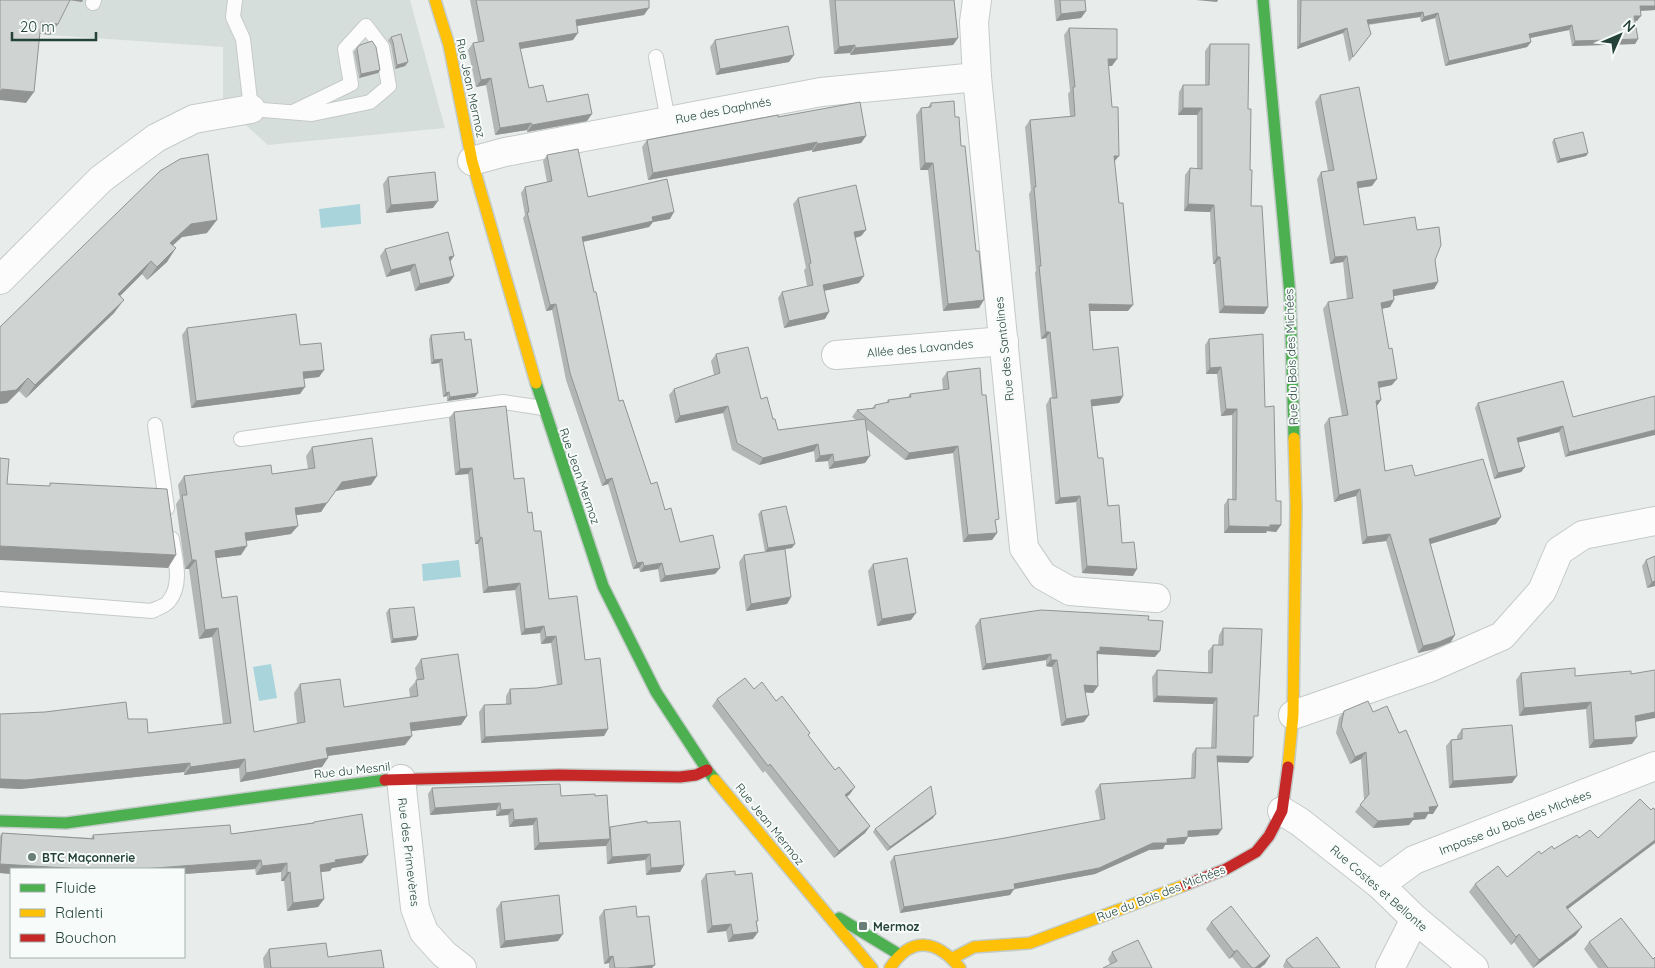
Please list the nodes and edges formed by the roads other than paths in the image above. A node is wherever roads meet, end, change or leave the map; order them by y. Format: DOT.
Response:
graph roads {
  1 [pos="235,0"];
  2 [pos="435,0"];
  3 [pos="977,0"];
  4 [pos="1263,0"];
  5 [pos="656,57"];
  6 [pos="977,77"];
  7 [pos="251,110"];
  8 [pos="292,112"];
  9 [pos="668,120"];
  10 [pos="472,161"];
  11 [pos="0,280"];
  12 [pos="1004,341"];
  13 [pos="836,355"];
  14 [pos="542,408"];
  15 [pos="155,425"];
  16 [pos="241,439"];
  17 [pos="1655,521"];
  18 [pos="1156,598"];
  19 [pos="0,599"];
  20 [pos="1293,715"];
  21 [pos="1655,766"];
  22 [pos="707,770"];
  23 [pos="401,779"];
  24 [pos="1282,811"];
  25 [pos="0,821"];
  26 [pos="1380,886"];
  27 [pos="818,905"];
  28 [pos="1415,919"];
  29 [pos="900,954"];
  30 [pos="953,958"];
  31 [pos="462,968"];
  32 [pos="872,968"];
  33 [pos="890,968"];
  34 [pos="960,968"];
  35 [pos="1390,968"];
  36 [pos="1474,968"];
  1 -- 7 [label="lane"];
  2 -- 10 [label="street, Rue Jean Mermoz"];
  3 -- 6 [label="street, Rue des Santolines"];
  4 -- 20 [label="street, Rue du Bois des Michées"];
  5 -- 9 [label="lane"];
  6 -- 9 [label="street, Rue des Daphnés"];
  6 -- 12 [label="street, Rue des Santolines"];
  7 -- 8 [label="lane"];
  7 -- 11 [label="street"];
  8 -- 8 [label="lane"];
  9 -- 10 [label="street, Rue des Daphnés"];
  10 -- 14 [label="street, Rue Jean Mermoz"];
  12 -- 13 [label="street, Allée des Lavandes"];
  12 -- 18 [label="street, Rue des Santolines"];
  14 -- 16 [label="lane"];
  14 -- 22 [label="street, Rue Jean Mermoz"];
  15 -- 19 [label="lane"];
  17 -- 20 [label="street"];
  20 -- 24 [label="street, Rue du Bois des Michées"];
  21 -- 26 [label="street, Impasse du Bois des Michées"];
  22 -- 23 [label="street, Rue du Mesnil"];
  22 -- 27 [label="street, Rue Jean Mermoz"];
  23 -- 25 [label="street, Rue du Mesnil"];
  23 -- 31 [label="street, Rue des Primevères"];
  24 -- 26 [label="street, Rue Costes et Bellonte"];
  24 -- 30 [label="street, Rue du Bois des Michées"];
  26 -- 28 [label="street, Rue Costes et Bellonte"];
  27 -- 29 [label="street, Rue Jean Mermoz"];
  27 -- 32 [label="street, Rue Jean Mermoz"];
  28 -- 35 [label="street"];
  28 -- 36 [label="street, Rue Costes et Bellonte"];
  29 -- 30 [label="street"];
  29 -- 33 [label="street"];
  30 -- 34 [label="street"];
}
